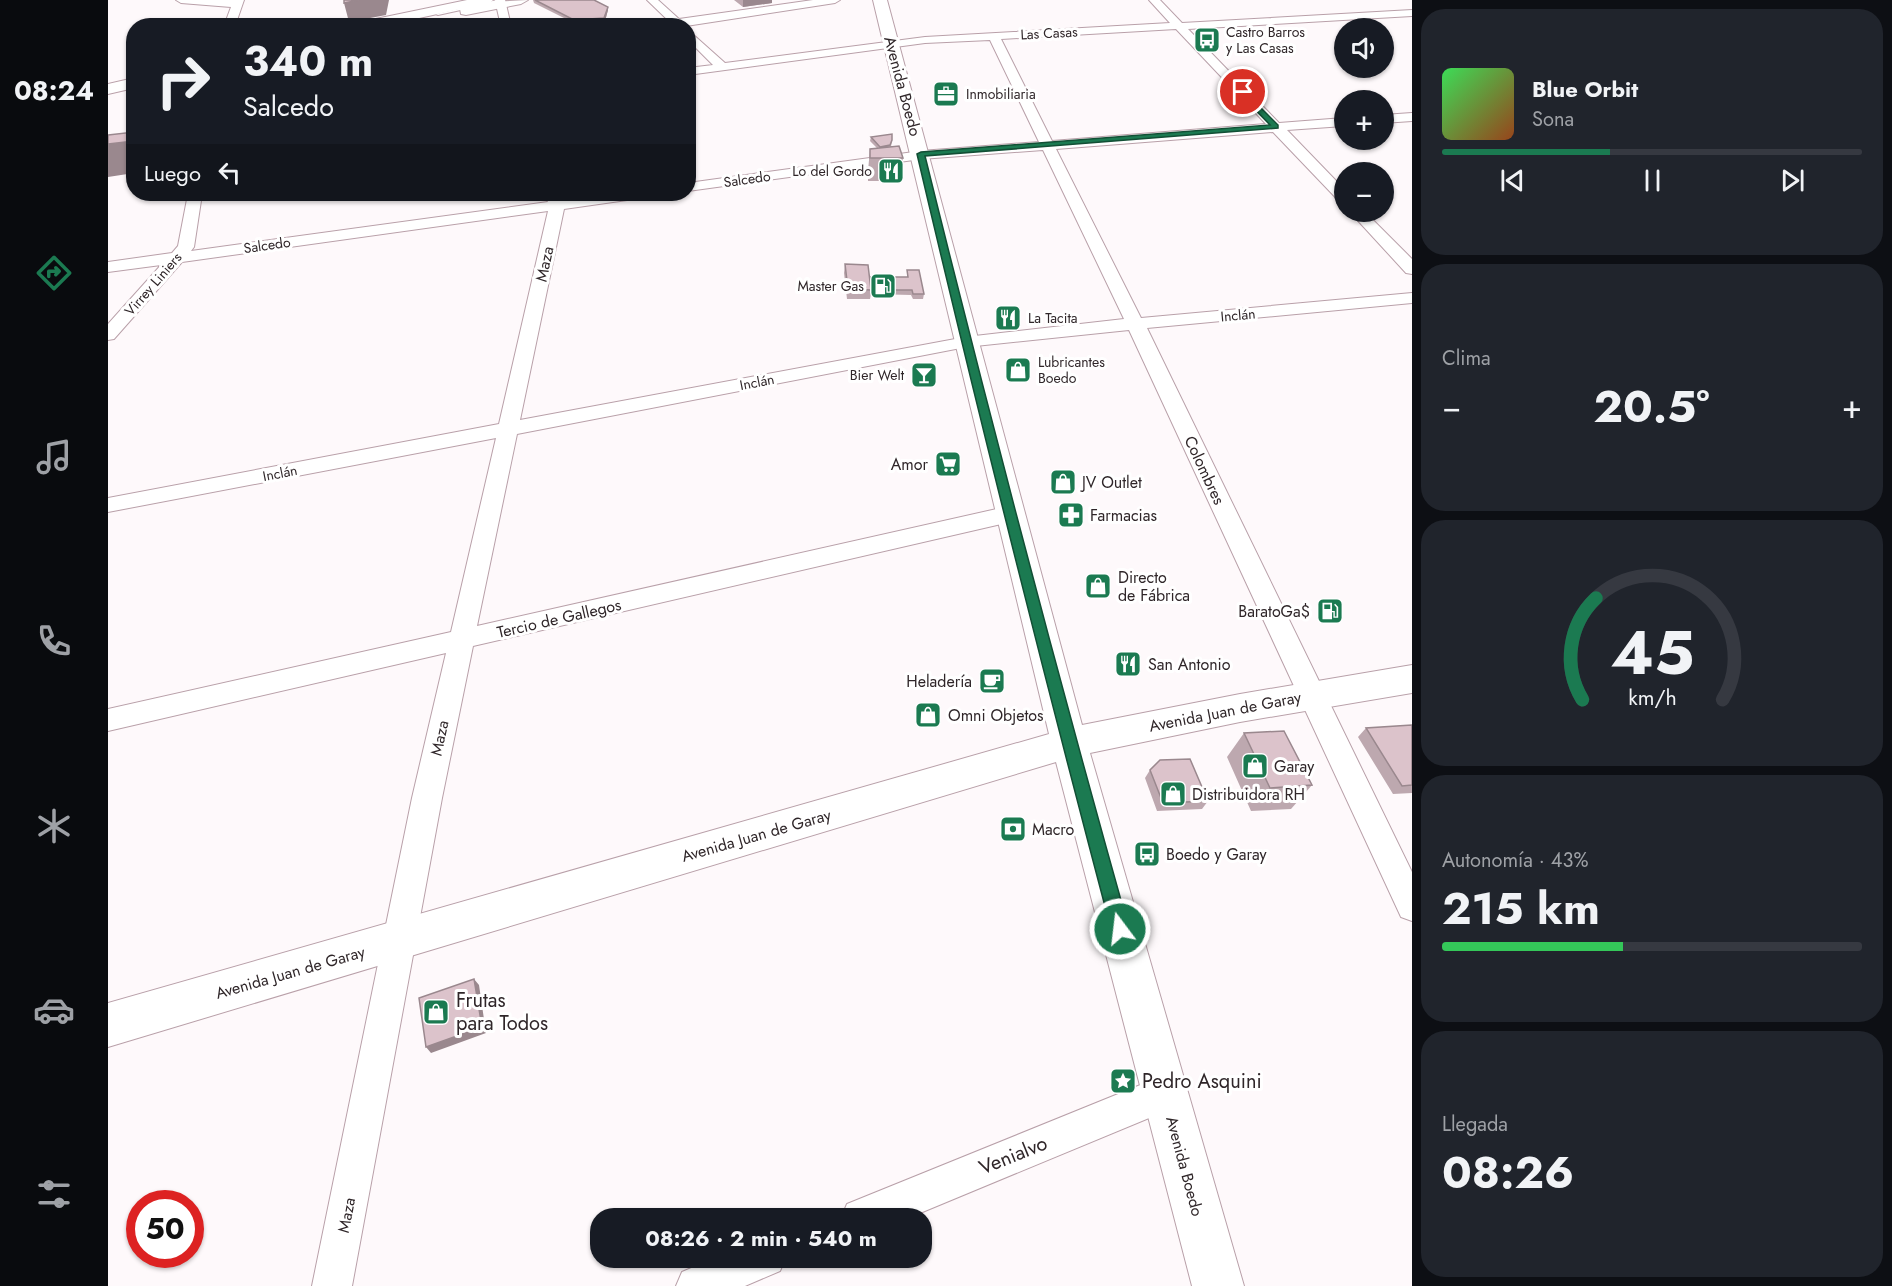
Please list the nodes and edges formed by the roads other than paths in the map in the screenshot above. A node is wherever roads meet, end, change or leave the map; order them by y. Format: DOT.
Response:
graph roads {
  1 [pos="182,0"];
  2 [pos="521,0"];
  3 [pos="652,0"];
  4 [pos="835,0"];
  5 [pos="880,0"];
  6 [pos="1154,0"];
  7 [pos="498,1"];
  8 [pos="239,2"];
  9 [pos="1385,2"];
  10 [pos="1409,15"];
  11 [pos="232,18"];
  12 [pos="405,18"];
  13 [pos="418,18"];
  14 [pos="429,18"];
  15 [pos="503,18"];
  16 [pos="672,18"];
  17 [pos="696,21"];
  18 [pos="1180,26"];
  19 [pos="994,36"];
  20 [pos="696,41"];
  21 [pos="892,44"];
  22 [pos="722,67"];
  23 [pos="696,71"];
  24 [pos="126,76"];
  25 [pos="108,80"];
  26 [pos="126,83"];
  27 [pos="108,87"];
  28 [pos="1394,120"];
  29 [pos="1334,123"];
  30 [pos="1409,124"];
  31 [pos="1276,127"];
  32 [pos="1047,144"];
  33 [pos="921,154"];
  34 [pos="696,186"];
  35 [pos="1334,188"];
  36 [pos="194,201"];
  37 [pos="541,201"];
  38 [pos="554,201"];
  39 [pos="1367,222"];
  40 [pos="179,257"];
  41 [pos="108,267"];
  42 [pos="1412,268"];
  43 [pos="1412,298"];
  44 [pos="1136,325"];
  45 [pos="108,335"];
  46 [pos="966,342"];
  47 [pos="509,429"];
  48 [pos="108,505"];
  49 [pos="1011,514"];
  50 [pos="460,640"];
  51 [pos="1412,679"];
  52 [pos="1312,694"];
  53 [pos="108,720"];
  54 [pos="1069,743"];
  55 [pos="1412,906"];
  56 [pos="401,939"];
  57 [pos="108,1025"];
  58 [pos="1165,1092"];
  59 [pos="885,1208"];
  60 [pos="739,1268"];
  61 [pos="332,1286"];
  62 [pos="696,1286"];
  63 [pos="1218,1286"];
  1 -- 8 [label="street"];
  2 -- 7 [label="main road"];
  3 -- 16 [label="street"];
  4 -- 17 [label="street"];
  5 -- 21 [label="main road, Avenida Boedo"];
  6 -- 18 [label="street"];
  7 -- 12 [label="main road"];
  7 -- 13 [label="lane"];
  7 -- 14 [label="main road"];
  7 -- 15 [label="street"];
  8 -- 11 [label="street"];
  9 -- 10 [label="street"];
  10 -- 18 [label="street, Las Casas"];
  18 -- 19 [label="street, Las Casas"];
  18 -- 31 [label="street"];
  19 -- 21 [label="street, Las Casas"];
  19 -- 32 [label="street, Colombres"];
  20 -- 22 [label="street"];
  21 -- 22 [label="street, Las Casas"];
  21 -- 33 [label="main road, Avenida Boedo"];
  22 -- 23 [label="street, Las Casas"];
  24 -- 25 [label="main road"];
  26 -- 27 [label="main road"];
  28 -- 30 [label="street"];
  29 -- 31 [label="street, Salcedo"];
  31 -- 32 [label="street, Salcedo"];
  31 -- 35 [label="street"];
  32 -- 33 [label="street, Salcedo"];
  32 -- 44 [label="street, Colombres"];
  33 -- 34 [label="street, Salcedo"];
  33 -- 46 [label="main road, Avenida Boedo"];
  36 -- 40 [label="street, Virrey Liniers"];
  37 -- 40 [label="street, Salcedo"];
  38 -- 47 [label="street, Maza"];
  39 -- 42 [label="street"];
  40 -- 41 [label="street, Salcedo"];
  40 -- 45 [label="street, Virrey Liniers"];
  43 -- 44 [label="street, Inclán"];
  44 -- 46 [label="street, Inclán"];
  44 -- 52 [label="street, Colombres"];
  46 -- 47 [label="street, Inclán"];
  46 -- 49 [label="main road, Avenida Boedo"];
  47 -- 48 [label="street, Inclán"];
  47 -- 50 [label="street, Maza"];
  49 -- 50 [label="street, Tercio de Gallegos"];
  49 -- 54 [label="main road, Avenida Boedo"];
  50 -- 53 [label="street, Tercio de Gallegos"];
  50 -- 56 [label="street, Maza"];
  51 -- 52 [label="main road, Avenida Juan de Garay"];
  52 -- 54 [label="main road, Avenida Juan de Garay"];
  52 -- 55 [label="street, Colombres"];
  54 -- 56 [label="main road, Avenida Juan de Garay"];
  54 -- 58 [label="main road, Avenida Boedo"];
  56 -- 57 [label="main road, Avenida Juan de Garay"];
  56 -- 61 [label="street, Maza"];
  58 -- 59 [label="street, Venialvo"];
  58 -- 63 [label="main road, Avenida Boedo"];
  60 -- 62 [label="street"];
}
